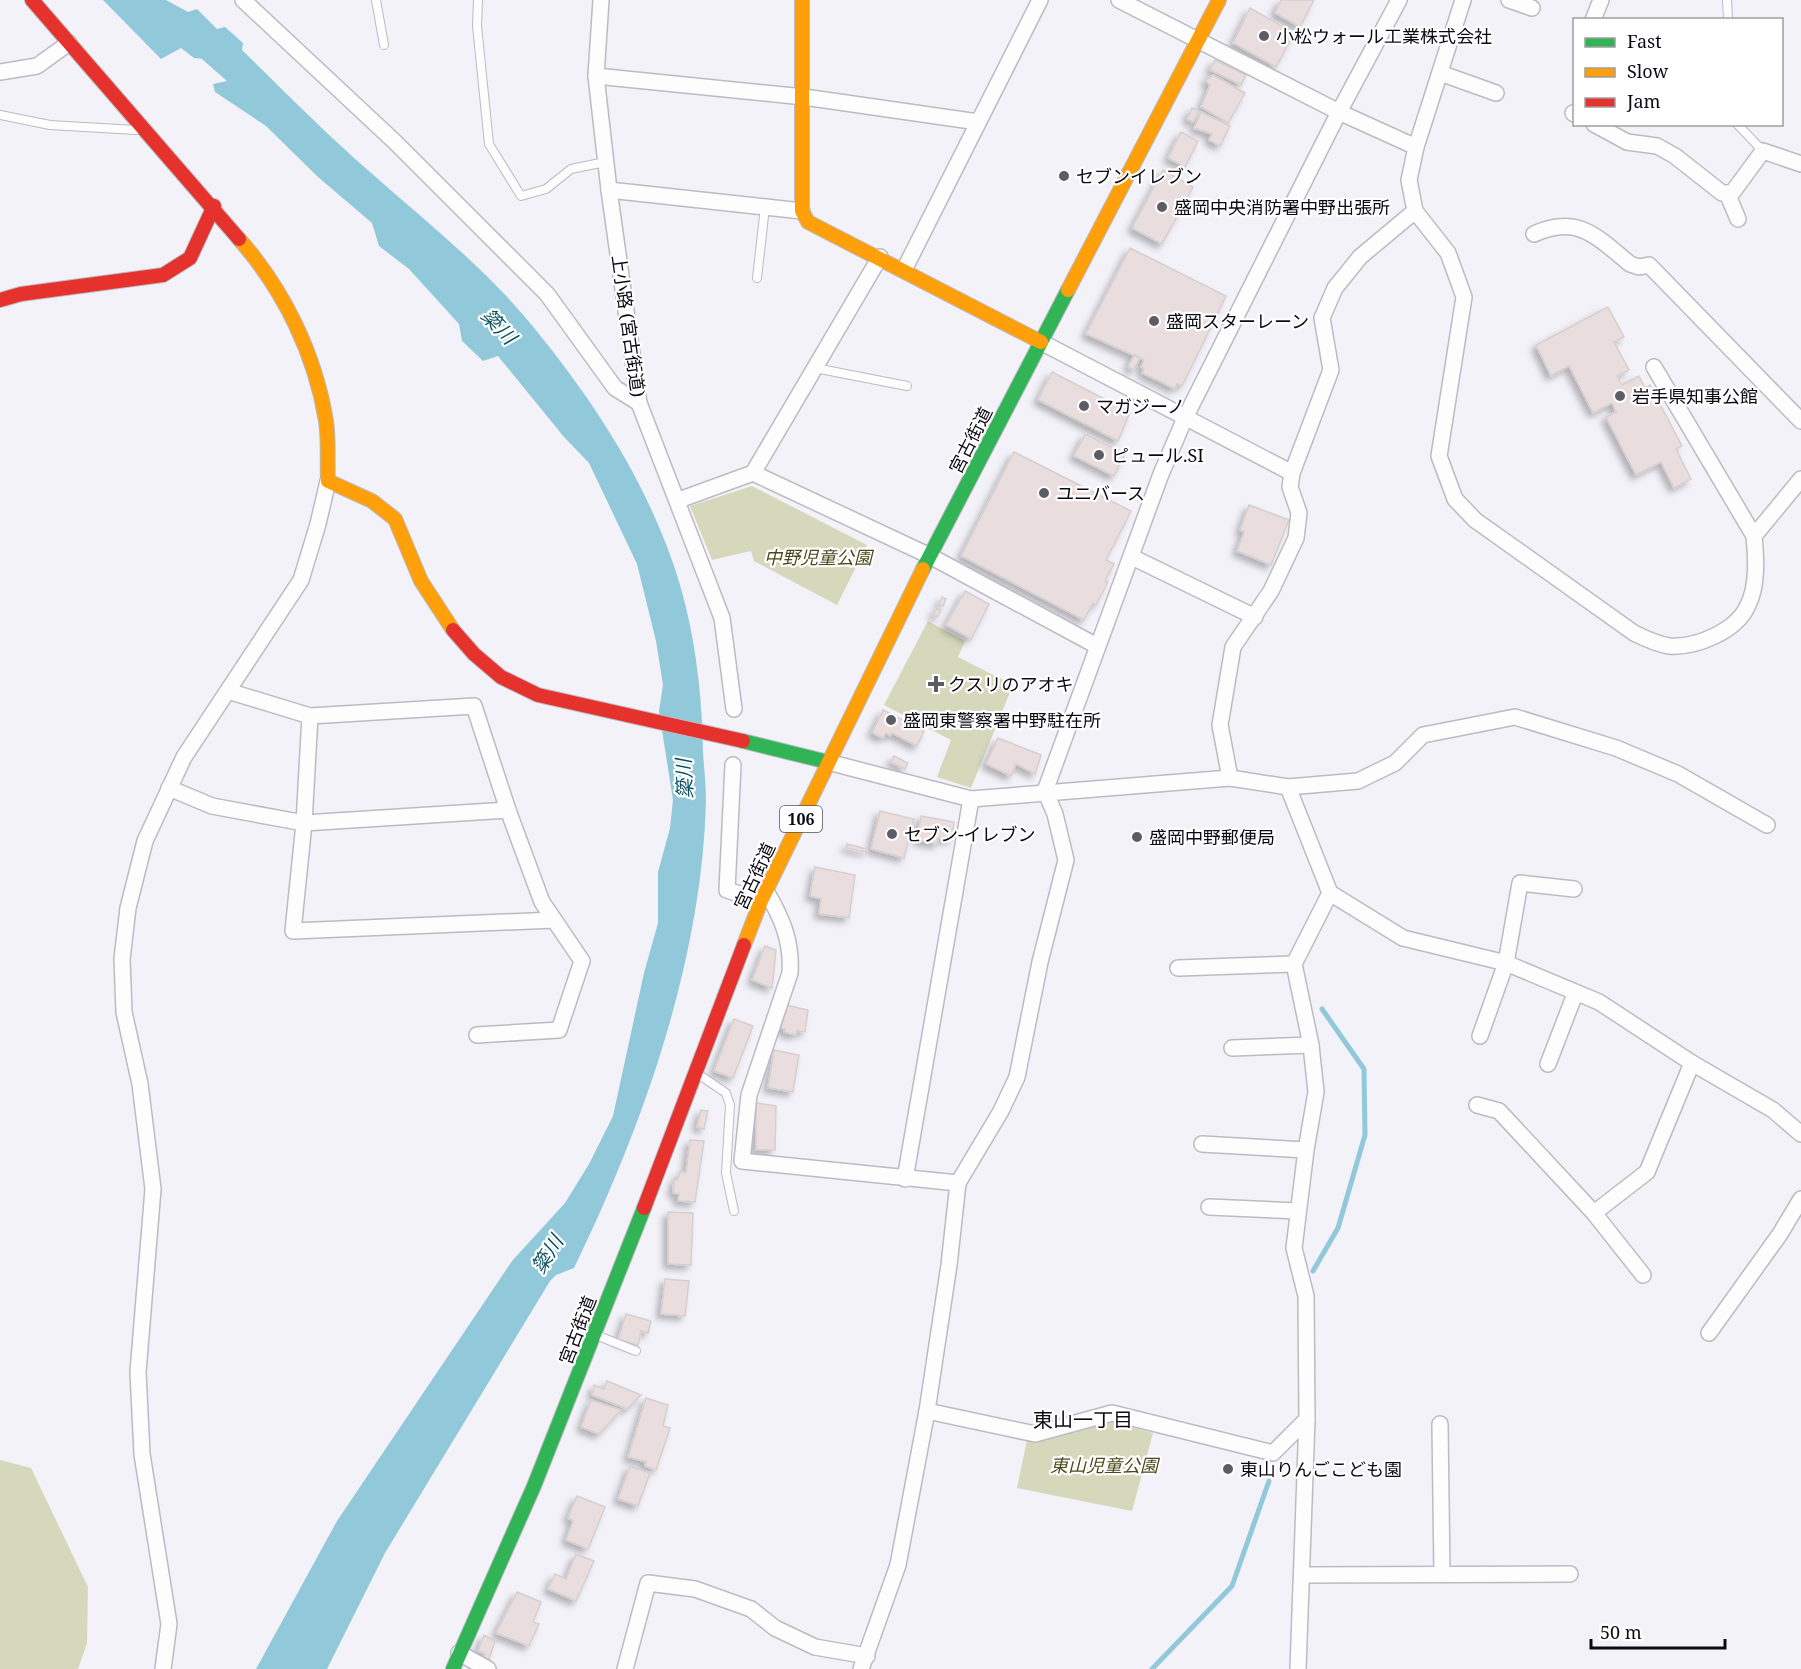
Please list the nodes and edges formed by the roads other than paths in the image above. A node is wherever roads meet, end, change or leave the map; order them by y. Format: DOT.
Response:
graph roads {
  1 [pos="32,0"];
  2 [pos="243,0"];
  3 [pos="376,0"];
  4 [pos="478,0"];
  5 [pos="601,0"];
  6 [pos="802,0"];
  7 [pos="1040,0"];
  8 [pos="1119,0"];
  9 [pos="1219,0"];
  10 [pos="1399,0"];
  11 [pos="1463,0"];
  12 [pos="1509,0"];
  13 [pos="1601,0"];
  14 [pos="1727,0"];
  15 [pos="1532,9"];
  16 [pos="1594,18"];
  17 [pos="1728,18"];
  18 [pos="1199,40"];
  19 [pos="69,44"];
  20 [pos="384,45"];
  21 [pos="0,72"];
  22 [pos="1440,73"];
  23 [pos="596,76"];
  24 [pos="1496,93"];
  25 [pos="804,98"];
  26 [pos="1339,112"];
  27 [pos="0,115"];
  28 [pos="978,122"];
  29 [pos="1598,126"];
  30 [pos="1739,126"];
  31 [pos="136,130"];
  32 [pos="1416,147"];
  33 [pos="1762,151"];
  34 [pos="605,162"];
  35 [pos="1801,164"];
  36 [pos="609,190"];
  37 [pos="1727,193"];
  38 [pos="214,206"];
  39 [pos="765,207"];
  40 [pos="802,211"];
  41 [pos="1415,211"];
  42 [pos="1738,219"];
  43 [pos="1534,234"];
  44 [pos="880,257"];
  45 [pos="904,270"];
  46 [pos="757,278"];
  47 [pos="0,300"];
  48 [pos="1041,342"];
  49 [pos="1654,367"];
  50 [pos="815,368"];
  51 [pos="907,386"];
  52 [pos="639,403"];
  53 [pos="1185,418"];
  54 [pos="1801,421"];
  55 [pos="753,473"];
  56 [pos="1292,473"];
  57 [pos="1801,479"];
  58 [pos="328,481"];
  59 [pos="679,500"];
  60 [pos="1754,536"];
  61 [pos="930,556"];
  62 [pos="1132,557"];
  63 [pos="1255,617"];
  64 [pos="1097,646"];
  65 [pos="228,691"];
  66 [pos="734,709"];
  67 [pos="310,716"];
  68 [pos="828,762"];
  69 [pos="733,765"];
  70 [pos="1230,778"];
  71 [pos="1288,787"];
  72 [pos="169,788"];
  73 [pos="1045,791"];
  74 [pos="971,799"];
  75 [pos="508,810"];
  76 [pos="304,823"];
  77 [pos="1767,825"];
  78 [pos="1574,889"];
  79 [pos="1330,893"];
  80 [pos="764,896"];
  81 [pos="554,920"];
  82 [pos="1506,963"];
  83 [pos="1294,964"];
  84 [pos="1178,968"];
  85 [pos="1575,994"];
  86 [pos="477,1035"];
  87 [pos="1480,1036"];
  88 [pos="1311,1045"];
  89 [pos="1232,1048"];
  90 [pos="1692,1063"];
  91 [pos="1548,1064"];
  92 [pos="693,1074"];
  93 [pos="1477,1105"];
  94 [pos="1801,1134"];
  95 [pos="1202,1144"];
  96 [pos="1306,1150"];
  97 [pos="905,1179"];
  98 [pos="958,1183"];
  99 [pos="1801,1199"];
  100 [pos="1209,1207"];
  101 [pos="734,1211"];
  102 [pos="1297,1211"];
  103 [pos="1594,1213"];
  104 [pos="1643,1275"];
  105 [pos="1709,1333"];
  106 [pos="595,1335"];
  107 [pos="636,1351"];
  108 [pos="927,1411"];
  109 [pos="1307,1419"];
  110 [pos="1440,1424"];
  111 [pos="1442,1574"];
  112 [pos="1570,1574"];
  113 [pos="1302,1575"];
  114 [pos="459,1653"];
  115 [pos="864,1662"];
  116 [pos="163,1669"];
  117 [pos="453,1669"];
  118 [pos="488,1669"];
  119 [pos="625,1669"];
  120 [pos="1298,1669"];
  1 -- 19 [label="main road"];
  2 -- 52 [label="street"];
  3 -- 20 [label="lane"];
  4 -- 34 [label="lane"];
  5 -- 23 [label="street, 上小路 (宮古街道)"];
  6 -- 25 [label="main road"];
  7 -- 28 [label="street"];
  8 -- 18 [label="street"];
  9 -- 18 [label="main road, 宮古街道 / 106"];
  10 -- 26 [label="street"];
  11 -- 22 [label="street"];
  12 -- 15 [label="street"];
  13 -- 16 [label="street"];
  14 -- 17 [label="lane"];
  18 -- 26 [label="street"];
  18 -- 48 [label="main road, 宮古街道 / 106"];
  19 -- 21 [label="street"];
  19 -- 38 [label="main road"];
  22 -- 24 [label="street"];
  22 -- 32 [label="street"];
  23 -- 25 [label="street"];
  23 -- 34 [label="street, 上小路 (宮古街道)"];
  25 -- 28 [label="street"];
  25 -- 40 [label="main road"];
  26 -- 32 [label="street"];
  26 -- 53 [label="street"];
  27 -- 31 [label="lane"];
  28 -- 45 [label="street"];
  29 -- 37 [label="street"];
  30 -- 33 [label="lane"];
  32 -- 41 [label="street"];
  33 -- 35 [label="street"];
  33 -- 37 [label="street"];
  34 -- 36 [label="street, 上小路 (宮古街道)"];
  36 -- 39 [label="street"];
  36 -- 52 [label="street, 上小路 (宮古街道)"];
  37 -- 42 [label="street"];
  38 -- 47 [label="main road"];
  38 -- 58 [label="main road"];
  39 -- 40 [label="street"];
  39 -- 46 [label="lane"];
  40 -- 44 [label="main road"];
  41 -- 56 [label="street"];
  41 -- 60 [label="street"];
  43 -- 54 [label="street"];
  44 -- 45 [label="main road"];
  44 -- 50 [label="street"];
  45 -- 48 [label="main road"];
  48 -- 53 [label="street"];
  48 -- 61 [label="main road, 宮古街道 / 106"];
  49 -- 60 [label="street"];
  50 -- 51 [label="lane"];
  50 -- 55 [label="street"];
  52 -- 59 [label="street, 上小路 (宮古街道)"];
  53 -- 56 [label="street"];
  53 -- 62 [label="street"];
  55 -- 59 [label="street"];
  55 -- 61 [label="street"];
  56 -- 63 [label="street"];
  57 -- 60 [label="street"];
  58 -- 65 [label="street"];
  58 -- 68 [label="main road"];
  59 -- 66 [label="street, 上小路 (宮古街道)"];
  61 -- 64 [label="street"];
  61 -- 68 [label="main road, 宮古街道 / 106"];
  62 -- 63 [label="street"];
  62 -- 64 [label="street"];
  63 -- 70 [label="street"];
  64 -- 73 [label="street"];
  65 -- 67 [label="street"];
  65 -- 72 [label="street"];
  67 -- 75 [label="street"];
  67 -- 76 [label="street"];
  68 -- 74 [label="street"];
  68 -- 80 [label="main road, 宮古街道 / 106"];
  69 -- 80 [label="street"];
  70 -- 71 [label="street"];
  70 -- 73 [label="street"];
  71 -- 77 [label="street"];
  71 -- 79 [label="street"];
  72 -- 76 [label="street"];
  72 -- 116 [label="street"];
  73 -- 74 [label="street"];
  73 -- 98 [label="street"];
  74 -- 97 [label="street"];
  75 -- 76 [label="street"];
  75 -- 81 [label="street"];
  76 -- 81 [label="street"];
  78 -- 82 [label="street"];
  79 -- 82 [label="street"];
  79 -- 83 [label="street"];
  80 -- 92 [label="main road, 宮古街道 / 106"];
  80 -- 97 [label="street"];
  81 -- 86 [label="street"];
  82 -- 85 [label="street"];
  82 -- 87 [label="street"];
  83 -- 84 [label="street"];
  83 -- 88 [label="street"];
  85 -- 90 [label="street"];
  85 -- 91 [label="street"];
  88 -- 89 [label="street"];
  88 -- 96 [label="street"];
  90 -- 94 [label="street"];
  90 -- 103 [label="street"];
  92 -- 101 [label="lane"];
  92 -- 106 [label="main road, 宮古街道 / 106"];
  93 -- 103 [label="street"];
  95 -- 96 [label="street"];
  96 -- 102 [label="street"];
  97 -- 98 [label="street"];
  98 -- 108 [label="street"];
  99 -- 105 [label="street"];
  100 -- 102 [label="street"];
  102 -- 109 [label="street"];
  103 -- 104 [label="street"];
  106 -- 107 [label="lane"];
  106 -- 114 [label="main road, 宮古街道 / 106"];
  108 -- 109 [label="street"];
  108 -- 115 [label="street"];
  109 -- 113 [label="street"];
  110 -- 111 [label="street"];
  111 -- 112 [label="street"];
  111 -- 113 [label="street"];
  113 -- 120 [label="street"];
  114 -- 117 [label="main road, 宮古街道 / 106"];
  114 -- 118 [label="street"];
  115 -- 119 [label="street"];
}
